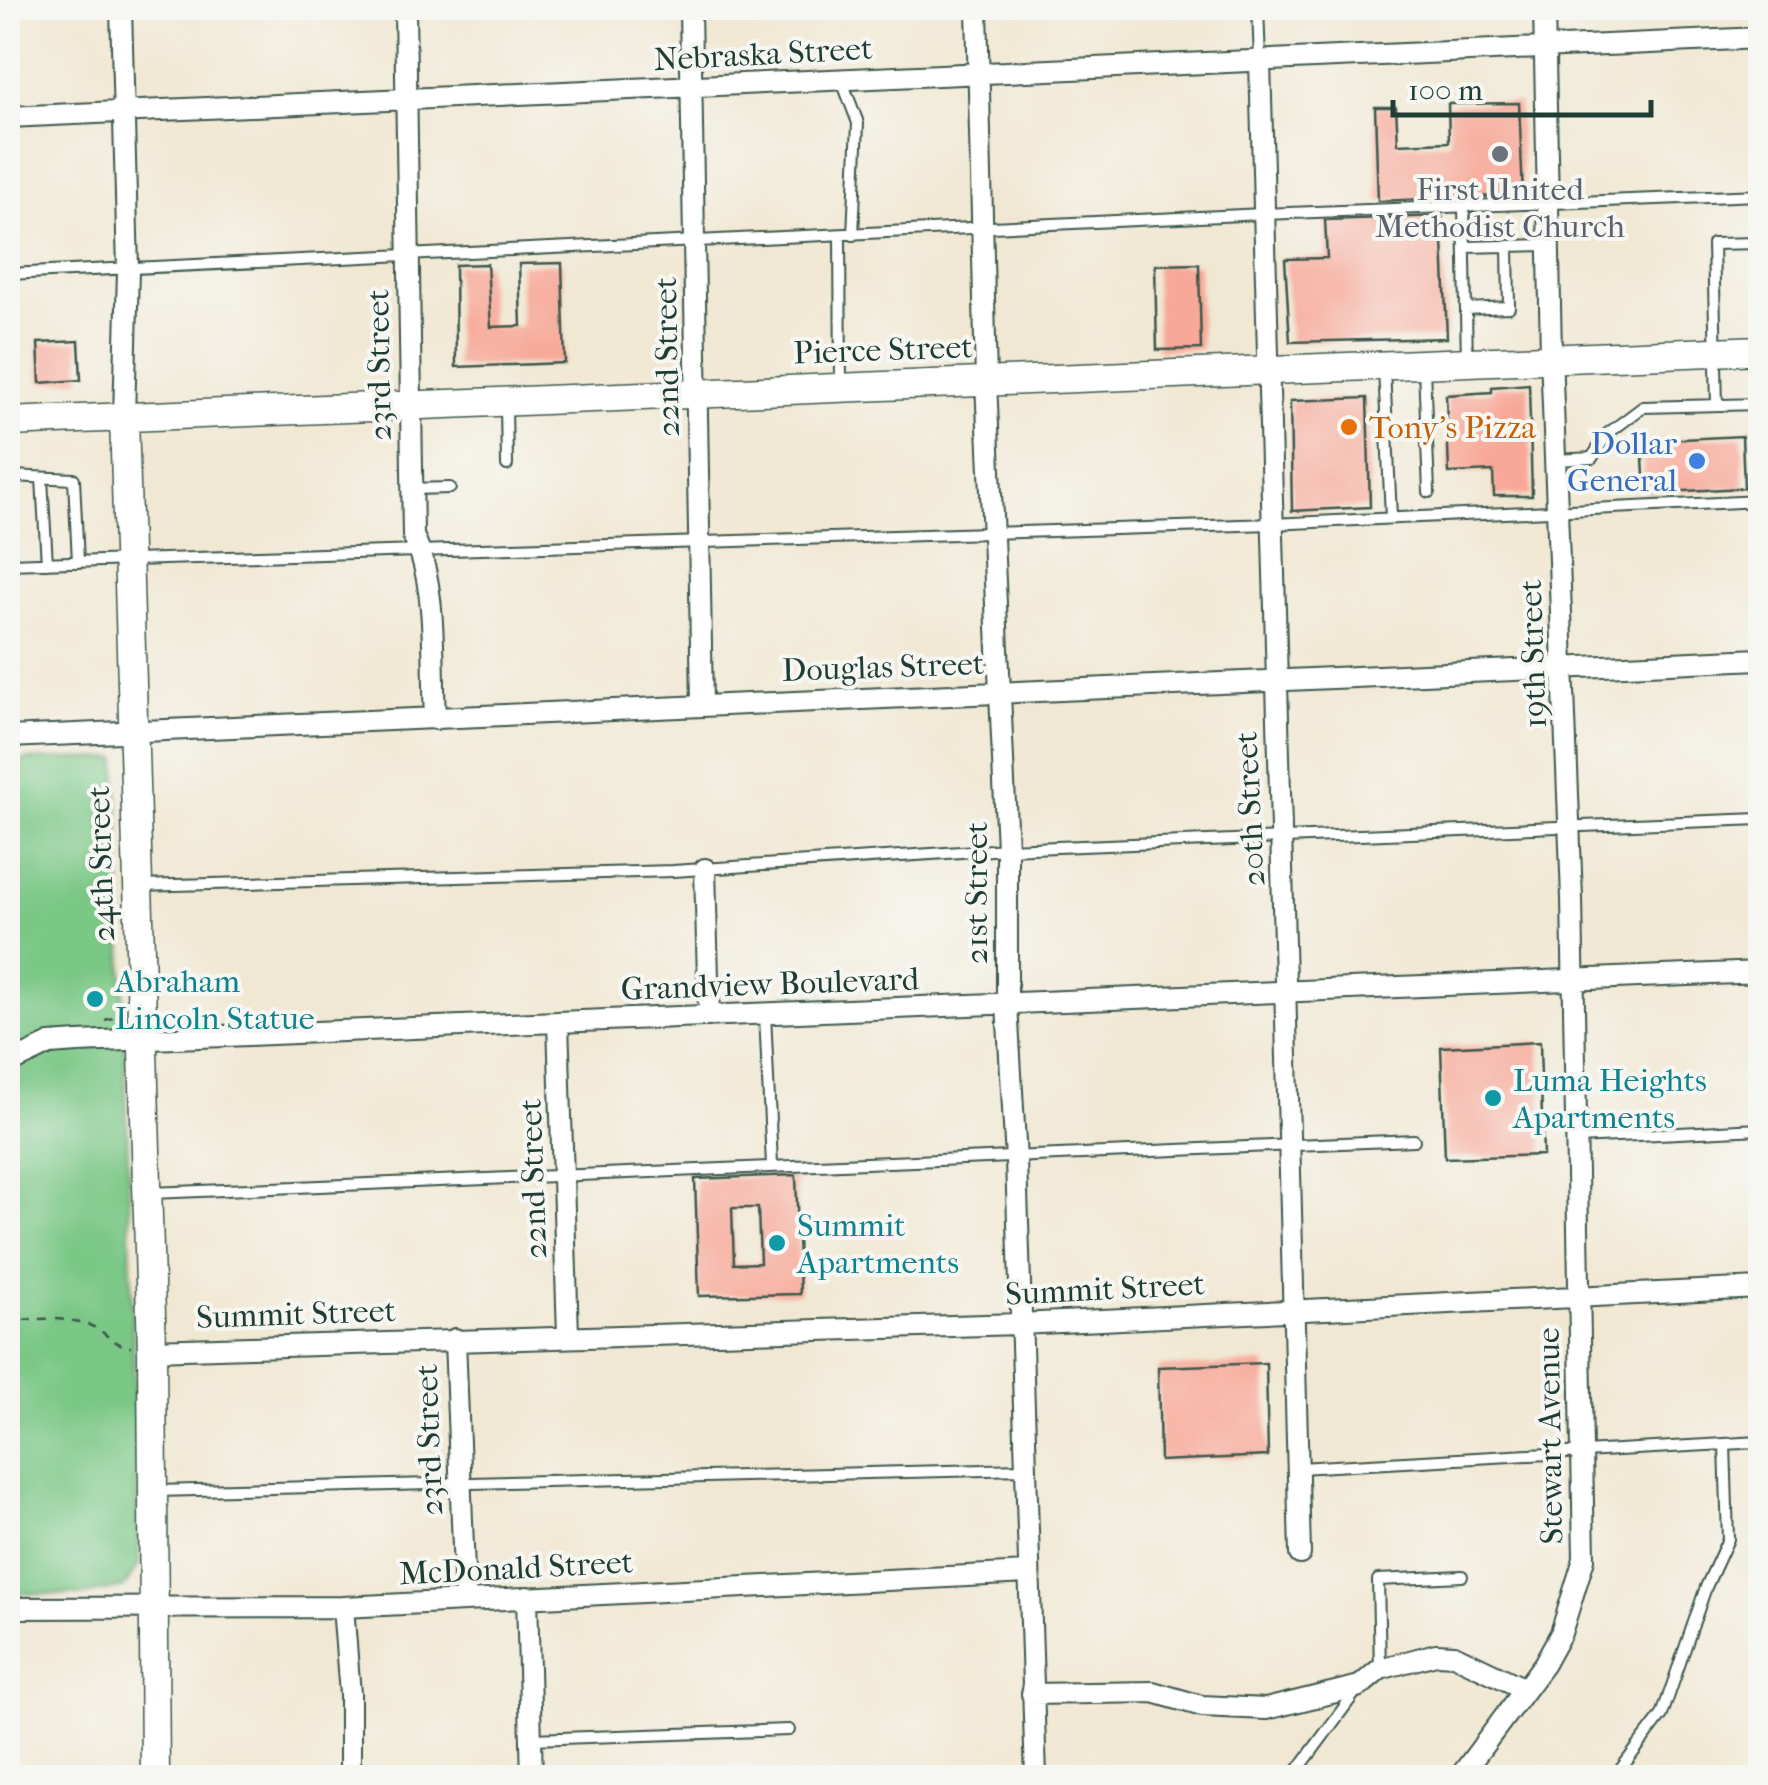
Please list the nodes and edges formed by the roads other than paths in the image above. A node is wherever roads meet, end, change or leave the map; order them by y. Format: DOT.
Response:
graph roads {
  1 [pos="121,8"];
  2 [pos="404,8"];
  3 [pos="690,8"];
  4 [pos="977,8"];
  5 [pos="1258,8"];
  6 [pos="1544,8"];
  7 [pos="1760,38"];
  8 [pos="1545,46"];
  9 [pos="1260,61"];
  10 [pos="980,74"];
  11 [pos="842,80"];
  12 [pos="692,88"];
  13 [pos="404,101"];
  14 [pos="124,111"];
  15 [pos="8,117"];
  16 [pos="1760,196"];
  17 [pos="1548,205"];
  18 [pos="1464,208"];
  19 [pos="1263,214"];
  20 [pos="982,229"];
  21 [pos="853,235"];
  22 [pos="840,236"];
  23 [pos="695,242"];
  24 [pos="1760,243"];
  25 [pos="1549,244"];
  26 [pos="1508,246"];
  27 [pos="1466,247"];
  28 [pos="407,253"];
  29 [pos="128,270"];
  30 [pos="8,274"];
  31 [pos="1467,309"];
  32 [pos="1760,350"];
  33 [pos="1716,352"];
  34 [pos="1552,362"];
  35 [pos="1468,365"];
  36 [pos="1424,366"];
  37 [pos="1384,368"];
  38 [pos="1268,372"];
  39 [pos="986,382"];
  40 [pos="840,387"];
  41 [pos="698,392"];
  42 [pos="506,402"];
  43 [pos="1717,404"];
  44 [pos="1760,404"];
  45 [pos="410,407"];
  46 [pos="124,417"];
  47 [pos="9,422"];
  48 [pos="1556,460"];
  49 [pos="507,464"];
  50 [pos="10,476"];
  51 [pos="42,479"];
  52 [pos="450,488"];
  53 [pos="411,489"];
  54 [pos="1429,492"];
  55 [pos="1760,501"];
  56 [pos="1558,508"];
  57 [pos="1391,518"];
  58 [pos="1272,524"];
  59 [pos="993,532"];
  60 [pos="698,540"];
  61 [pos="421,551"];
  62 [pos="128,558"];
  63 [pos="78,562"];
  64 [pos="47,563"];
  65 [pos="8,564"];
  66 [pos="1760,660"];
  67 [pos="1563,670"];
  68 [pos="1273,679"];
  69 [pos="1001,692"];
  70 [pos="702,706"];
  71 [pos="435,719"];
  72 [pos="131,731"];
  73 [pos="8,737"];
  74 [pos="1760,819"];
  75 [pos="1570,828"];
  76 [pos="1282,840"];
  77 [pos="1007,849"];
  78 [pos="706,869"];
  79 [pos="137,886"];
  80 [pos="1760,972"];
  81 [pos="1574,980"];
  82 [pos="1287,992"];
  83 [pos="1006,1004"];
  84 [pos="765,1014"];
  85 [pos="708,1016"];
  86 [pos="558,1022"];
  87 [pos="142,1040"];
  88 [pos="8,1064"];
  89 [pos="1760,1129"];
  90 [pos="1578,1138"];
  91 [pos="1414,1140"];
  92 [pos="1290,1148"];
  93 [pos="1016,1160"];
  94 [pos="772,1165"];
  95 [pos="562,1178"];
  96 [pos="146,1193"];
  97 [pos="1760,1288"];
  98 [pos="1577,1298"];
  99 [pos="1294,1310"];
  100 [pos="1020,1324"];
  101 [pos="568,1334"];
  102 [pos="456,1338"];
  103 [pos="152,1350"];
  104 [pos="1760,1442"];
  105 [pos="1726,1444"];
  106 [pos="1581,1451"];
  107 [pos="1024,1468"];
  108 [pos="1298,1468"];
  109 [pos="461,1484"];
  110 [pos="154,1491"];
  111 [pos="1300,1554"];
  112 [pos="1028,1574"];
  113 [pos="1462,1576"];
  114 [pos="526,1596"];
  115 [pos="465,1600"];
  116 [pos="343,1607"];
  117 [pos="8,1608"];
  118 [pos="156,1609"];
  119 [pos="1380,1668"];
  120 [pos="1360,1686"];
  121 [pos="1524,1689"];
  122 [pos="1032,1694"];
  123 [pos="790,1730"];
  124 [pos="531,1740"];
  125 [pos="155,1778"];
  126 [pos="350,1778"];
  127 [pos="532,1778"];
  128 [pos="1036,1778"];
  129 [pos="1292,1778"];
  130 [pos="1458,1778"];
  131 [pos="1614,1778"];
  1 -- 14 [label="street, 24th Street"];
  2 -- 13 [label="street, 23rd Street"];
  3 -- 12 [label="street, 22nd Street"];
  4 -- 10 [label="street, 21st Street"];
  5 -- 9 [label="lane"];
  6 -- 8 [label="street, 19th Street"];
  7 -- 8 [label="street, Nebraska Street"];
  8 -- 9 [label="street, Nebraska Street"];
  8 -- 17 [label="street, 19th Street"];
  9 -- 10 [label="street, Nebraska Street"];
  9 -- 19 [label="street, 20th Street"];
  10 -- 11 [label="street, Nebraska Street"];
  10 -- 20 [label="street, 21st Street"];
  11 -- 12 [label="street, Nebraska Street"];
  11 -- 21 [label="lane"];
  12 -- 13 [label="street, Nebraska Street"];
  12 -- 23 [label="street, 22nd Street"];
  13 -- 14 [label="street, Nebraska Street"];
  13 -- 28 [label="street, 23rd Street"];
  14 -- 15 [label="street, Nebraska Street"];
  14 -- 29 [label="street, 24th Street"];
  16 -- 17 [label="lane"];
  17 -- 18 [label="lane"];
  17 -- 25 [label="street, 19th Street"];
  18 -- 19 [label="lane"];
  18 -- 27 [label="lane"];
  19 -- 20 [label="lane"];
  19 -- 38 [label="street, 20th Street"];
  20 -- 21 [label="lane"];
  20 -- 39 [label="street, 21st Street"];
  21 -- 22 [label="lane"];
  22 -- 23 [label="lane"];
  22 -- 40 [label="lane"];
  23 -- 28 [label="lane"];
  23 -- 41 [label="street, 22nd Street"];
  24 -- 33 [label="lane"];
  25 -- 26 [label="lane"];
  25 -- 34 [label="street, 19th Street"];
  26 -- 27 [label="lane"];
  26 -- 31 [label="lane"];
  27 -- 31 [label="lane"];
  28 -- 29 [label="lane"];
  28 -- 45 [label="street, 23rd Street"];
  29 -- 30 [label="lane"];
  29 -- 46 [label="street, 24th Street"];
  31 -- 35 [label="lane"];
  32 -- 33 [label="main road, Pierce Street"];
  33 -- 34 [label="main road, Pierce Street"];
  33 -- 43 [label="lane"];
  34 -- 35 [label="main road, Pierce Street"];
  34 -- 48 [label="street, 19th Street"];
  35 -- 36 [label="main road, Pierce Street"];
  36 -- 37 [label="main road, Pierce Street"];
  36 -- 54 [label="lane"];
  37 -- 38 [label="main road, Pierce Street"];
  37 -- 57 [label="lane"];
  38 -- 39 [label="main road, Pierce Street"];
  38 -- 58 [label="street, 20th Street"];
  39 -- 40 [label="main road, Pierce Street"];
  39 -- 59 [label="street, 21st Street"];
  40 -- 41 [label="main road, Pierce Street"];
  41 -- 42 [label="main road, Pierce Street"];
  41 -- 60 [label="street, 22nd Street"];
  42 -- 45 [label="main road, Pierce Street"];
  42 -- 49 [label="lane"];
  43 -- 44 [label="lane"];
  43 -- 48 [label="lane"];
  45 -- 46 [label="main road, Pierce Street"];
  45 -- 53 [label="street, 23rd Street"];
  46 -- 47 [label="main road, Pierce Street"];
  46 -- 62 [label="main road, 24th Street"];
  47 -- 50 [label="lane"];
  48 -- 56 [label="street, 19th Street"];
  50 -- 51 [label="lane"];
  51 -- 63 [label="lane"];
  51 -- 64 [label="lane"];
  52 -- 53 [label="lane"];
  53 -- 61 [label="street, 23rd Street"];
  55 -- 56 [label="lane"];
  56 -- 57 [label="lane"];
  56 -- 67 [label="street, 19th Street"];
  57 -- 58 [label="lane"];
  58 -- 59 [label="lane"];
  58 -- 68 [label="street, 20th Street"];
  59 -- 60 [label="lane"];
  59 -- 69 [label="street, 21st Street"];
  60 -- 61 [label="lane"];
  60 -- 70 [label="street, 22nd Street"];
  61 -- 62 [label="lane"];
  61 -- 71 [label="street, 23rd Street"];
  62 -- 63 [label="lane"];
  62 -- 72 [label="main road, 24th Street"];
  63 -- 64 [label="lane"];
  64 -- 65 [label="lane"];
  66 -- 67 [label="street, Douglas Street"];
  67 -- 68 [label="street, Douglas Street"];
  67 -- 75 [label="street, 19th Street"];
  68 -- 69 [label="street, Douglas Street"];
  68 -- 76 [label="street, 20th Street"];
  69 -- 70 [label="street, Douglas Street"];
  69 -- 77 [label="street, 21st Street"];
  70 -- 71 [label="street, Douglas Street"];
  71 -- 72 [label="street, Douglas Street"];
  72 -- 73 [label="street, Douglas Street"];
  72 -- 79 [label="main road, 24th Street"];
  74 -- 75 [label="lane"];
  75 -- 76 [label="lane"];
  75 -- 81 [label="street, 19th Street"];
  76 -- 77 [label="lane"];
  76 -- 82 [label="street, 20th Street"];
  77 -- 78 [label="lane"];
  77 -- 83 [label="street, 21st Street"];
  78 -- 79 [label="lane"];
  78 -- 85 [label="street"];
  79 -- 87 [label="main road, 24th Street"];
  80 -- 81 [label="street, Grandview Boulevard"];
  81 -- 82 [label="street, Grandview Boulevard"];
  81 -- 90 [label="street, 19th Street"];
  82 -- 83 [label="street, Grandview Boulevard"];
  82 -- 92 [label="street, 20th Street"];
  83 -- 84 [label="street, Grandview Boulevard"];
  83 -- 93 [label="street, 21st Street"];
  84 -- 85 [label="street, Grandview Boulevard"];
  84 -- 94 [label="lane"];
  85 -- 86 [label="street, Grandview Boulevard"];
  86 -- 87 [label="street, Grandview Boulevard"];
  86 -- 95 [label="street, 22nd Street"];
  87 -- 88 [label="street, Grandview Boulevard"];
  87 -- 96 [label="main road, 24th Street"];
  89 -- 90 [label="lane"];
  90 -- 98 [label="street, 19th Street"];
  91 -- 92 [label="lane"];
  92 -- 93 [label="lane"];
  92 -- 99 [label="street, 20th Street"];
  93 -- 94 [label="lane"];
  93 -- 100 [label="street, 21st Street"];
  94 -- 95 [label="lane"];
  95 -- 96 [label="lane"];
  95 -- 101 [label="street, 22nd Street"];
  96 -- 103 [label="main road, 24th Street"];
  97 -- 98 [label="street, Summit Street"];
  98 -- 99 [label="street, Summit Street"];
  98 -- 106 [label="street, Stewart Avenue"];
  99 -- 100 [label="street, Summit Street"];
  99 -- 108 [label="street, 20th Street"];
  100 -- 101 [label="street, Summit Street"];
  100 -- 107 [label="street, 21st Street"];
  101 -- 102 [label="street, Summit Street"];
  102 -- 103 [label="street, Summit Street"];
  102 -- 109 [label="street, 23rd Street"];
  103 -- 110 [label="main road, 24th Street"];
  104 -- 105 [label="lane"];
  105 -- 106 [label="lane"];
  105 -- 131 [label="lane"];
  106 -- 108 [label="lane"];
  106 -- 121 [label="street, Stewart Avenue"];
  107 -- 109 [label="lane"];
  107 -- 112 [label="street, 21st Street"];
  108 -- 111 [label="street, 20th Street"];
  109 -- 110 [label="lane"];
  109 -- 115 [label="street, 23rd Street"];
  110 -- 118 [label="main road, 24th Street"];
  112 -- 114 [label="street, McDonald Street"];
  112 -- 122 [label="street, 21st Street"];
  113 -- 119 [label="lane"];
  114 -- 115 [label="street, McDonald Street"];
  114 -- 124 [label="street"];
  115 -- 116 [label="street, McDonald Street"];
  116 -- 118 [label="street, McDonald Street"];
  116 -- 126 [label="street"];
  117 -- 118 [label="street, McDonald Street"];
  118 -- 125 [label="main road, 24th Street"];
  119 -- 120 [label="street"];
  119 -- 121 [label="street"];
  120 -- 122 [label="street"];
  120 -- 129 [label="lane"];
  121 -- 130 [label="street, Stewart Avenue"];
  122 -- 128 [label="street, 21st Street"];
  123 -- 124 [label="lane"];
  124 -- 127 [label="street"];
}
